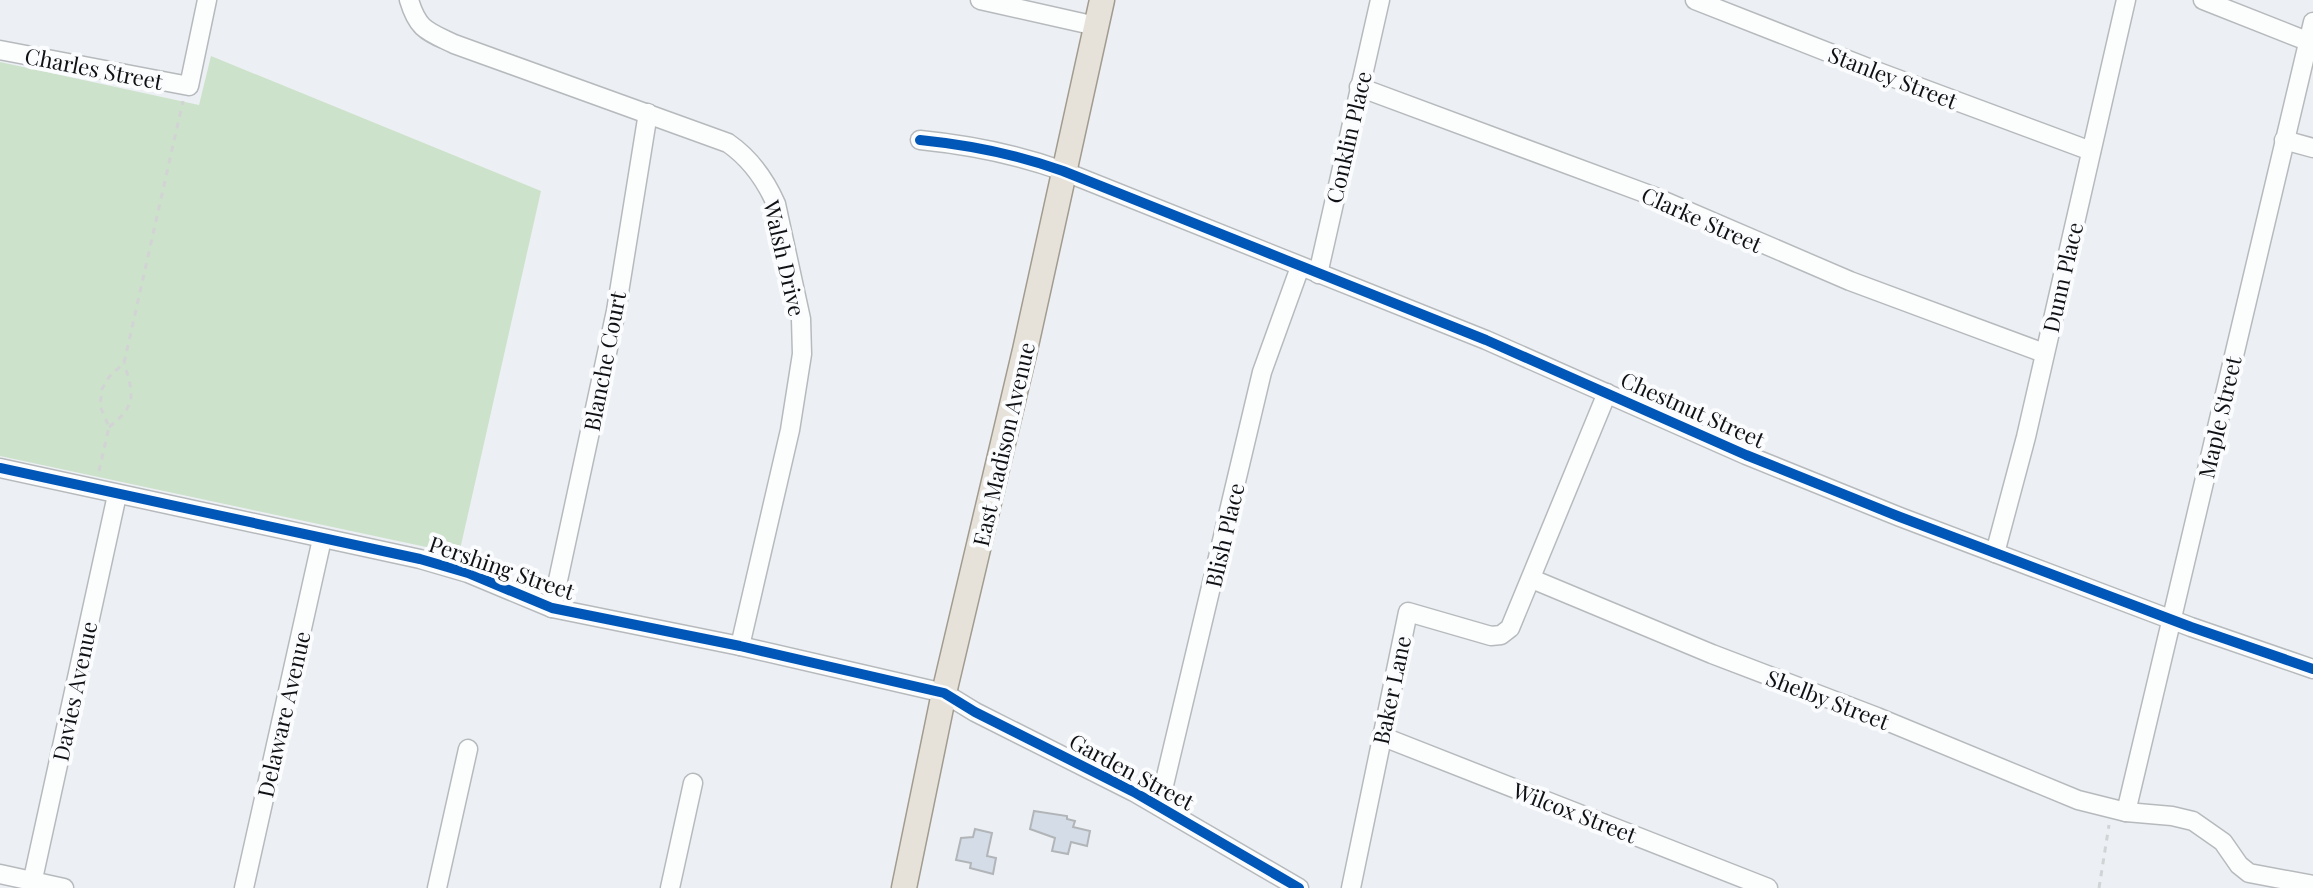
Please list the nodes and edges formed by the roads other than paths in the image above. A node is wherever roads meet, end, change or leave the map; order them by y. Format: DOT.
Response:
graph roads {
  1 [pos="207,0"];
  2 [pos="409,0"];
  3 [pos="980,0"];
  4 [pos="1102,0"];
  5 [pos="1380,0"];
  6 [pos="1695,0"];
  7 [pos="2126,0"];
  8 [pos="2203,0"];
  9 [pos="2313,22"];
  10 [pos="1096,26"];
  11 [pos="2307,41"];
  12 [pos="0,50"];
  13 [pos="1359,87"];
  14 [pos="648,113"];
  15 [pos="920,140"];
  16 [pos="2284,140"];
  17 [pos="2313,148"];
  18 [pos="2091,151"];
  19 [pos="1063,171"];
  20 [pos="1309,271"];
  21 [pos="2044,353"];
  22 [pos="1607,393"];
  23 [pos="0,468"];
  24 [pos="117,495"];
  25 [pos="322,539"];
  26 [pos="1995,553"];
  27 [pos="1532,579"];
  28 [pos="552,608"];
  29 [pos="2172,620"];
  30 [pos="740,646"];
  31 [pos="2313,669"];
  32 [pos="944,693"];
  33 [pos="1381,736"];
  34 [pos="468,749"];
  35 [pos="693,783"];
  36 [pos="1159,806"];
  37 [pos="2119,810"];
  38 [pos="0,874"];
  39 [pos="2260,877"];
  40 [pos="31,885"];
  41 [pos="2313,885"];
  42 [pos="64,888"];
  43 [pos="244,888"];
  44 [pos="437,888"];
  45 [pos="670,888"];
  46 [pos="904,888"];
  47 [pos="1299,888"];
  48 [pos="1351,888"];
  49 [pos="1768,888"];
  50 [pos="2241,888"];
  1 -- 12 [label="street, Charles Street"];
  2 -- 14 [label="street, Walsh Drive"];
  3 -- 10 [label="street"];
  4 -- 10 [label="main road, East Madison Avenue"];
  5 -- 13 [label="street, Conklin Place"];
  6 -- 18 [label="street, Stanley Street"];
  7 -- 18 [label="street, Dunn Place"];
  8 -- 11 [label="street"];
  9 -- 11 [label="street, Maple Street"];
  10 -- 19 [label="main road, East Madison Avenue"];
  11 -- 16 [label="street, Maple Street"];
  13 -- 20 [label="street, Conklin Place"];
  13 -- 21 [label="street, Clarke Street"];
  14 -- 28 [label="street, Blanche Court"];
  14 -- 30 [label="street, Walsh Drive"];
  15 -- 19 [label="street, Chestnut Street"];
  16 -- 17 [label="street"];
  16 -- 29 [label="street, Maple Street"];
  18 -- 21 [label="street, Dunn Place"];
  19 -- 20 [label="street, Chestnut Street"];
  19 -- 32 [label="main road, East Madison Avenue"];
  20 -- 22 [label="street, Chestnut Street"];
  20 -- 36 [label="street, Blish Place"];
  21 -- 26 [label="street, Dunn Place"];
  22 -- 26 [label="street, Chestnut Street"];
  22 -- 27 [label="street, Baker Lane"];
  23 -- 24 [label="street, Pershing Street"];
  24 -- 25 [label="street, Pershing Street"];
  24 -- 40 [label="street, Davies Avenue"];
  25 -- 28 [label="street, Pershing Street"];
  25 -- 43 [label="street, Delaware Avenue"];
  26 -- 29 [label="street, Chestnut Street"];
  27 -- 33 [label="street, Baker Lane"];
  27 -- 37 [label="street, Shelby Street"];
  28 -- 30 [label="street, Pershing Street"];
  29 -- 31 [label="street, Chestnut Street"];
  29 -- 37 [label="street, Maple Street"];
  30 -- 32 [label="street, Pershing Street"];
  32 -- 36 [label="street, Garden Street"];
  32 -- 46 [label="main road, East Madison Avenue"];
  33 -- 48 [label="street, Baker Lane"];
  33 -- 49 [label="street, Wilcox Street"];
  34 -- 44 [label="street"];
  35 -- 45 [label="street"];
  36 -- 47 [label="street, Garden Street"];
  37 -- 39 [label="street, Shelby Street"];
  38 -- 40 [label="street"];
  39 -- 41 [label="street"];
  39 -- 50 [label="street"];
  40 -- 42 [label="street"];
}
